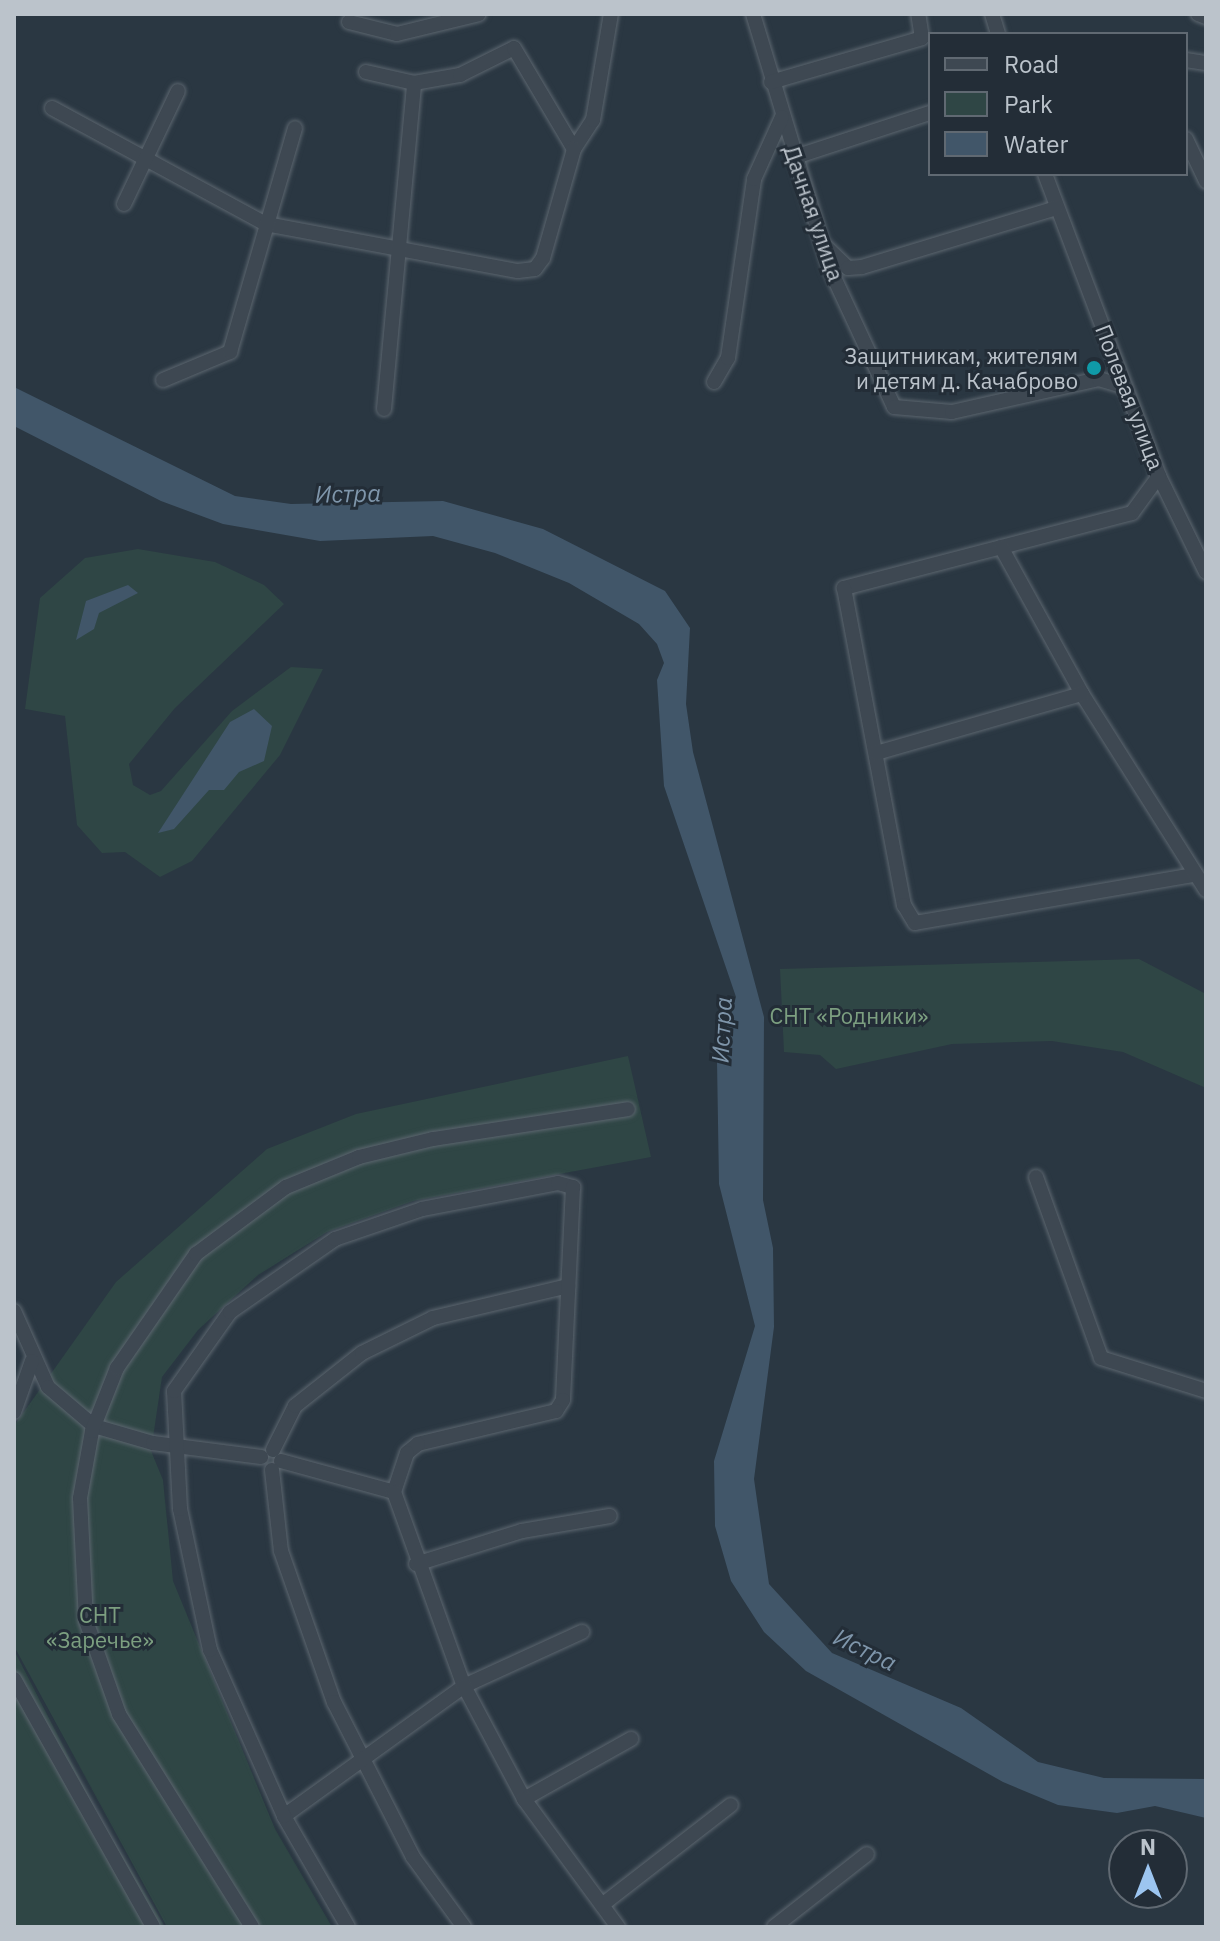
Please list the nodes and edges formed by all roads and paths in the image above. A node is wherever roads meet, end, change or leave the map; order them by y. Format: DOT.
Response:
graph roads {
  1 [pos="479,14"];
  2 [pos="611,14"];
  3 [pos="753,14"];
  4 [pos="918,14"];
  5 [pos="1198,14"];
  6 [pos="1206,17"];
  7 [pos="349,22"];
  8 [pos="366,72"];
  9 [pos="771,82"];
  10 [pos="414,83"];
  11 [pos="178,91"];
  12 [pos="52,108"];
  13 [pos="928,114"];
  14 [pos="782,117"];
  15 [pos="295,128"];
  16 [pos="1188,143"];
  17 [pos="574,149"];
  18 [pos="795,157"];
  19 [pos="143,163"];
  20 [pos="1046,176"];
  21 [pos="1206,181"];
  22 [pos="124,204"];
  23 [pos="1056,208"];
  24 [pos="266,224"];
  25 [pos="821,243"];
  26 [pos="395,246"];
  27 [pos="163,380"];
  28 [pos="714,382"];
  29 [pos="1125,387"];
  30 [pos="384,409"];
  31 [pos="1159,476"];
  32 [pos="1001,547"];
  33 [pos="1206,572"];
  34 [pos="1082,694"];
  35 [pos="876,753"];
  36 [pos="1193,875"];
  37 [pos="1206,890"];
  38 [pos="628,1109"];
  39 [pos="1036,1177"];
  40 [pos="568,1286"];
  41 [pos="14,1311"];
  42 [pos="32,1361"];
  43 [pos="1206,1391"];
  44 [pos="14,1412"];
  45 [pos="94,1426"];
  46 [pos="177,1443"];
  47 [pos="272,1459"];
  48 [pos="394,1492"];
  49 [pos="610,1516"];
  50 [pos="416,1564"];
  51 [pos="582,1632"];
  52 [pos="14,1679"];
  53 [pos="464,1686"];
  54 [pos="631,1739"];
  55 [pos="365,1759"];
  56 [pos="524,1799"];
  57 [pos="731,1805"];
  58 [pos="284,1816"];
  59 [pos="867,1854"];
  60 [pos="602,1905"];
  61 [pos="153,1927"];
  62 [pos="252,1927"];
  63 [pos="348,1927"];
  64 [pos="464,1927"];
  65 [pos="618,1927"];
  66 [pos="774,1927"];
  1 -- 7 [label="street"];
  2 -- 17 [label="street"];
  3 -- 9 [label="street, Дачная улица"];
  4 -- 9 [label="street"];
  5 -- 6 [label="street"];
  8 -- 10 [label="street"];
  9 -- 14 [label="street, Дачная улица"];
  10 -- 17 [label="street"];
  10 -- 26 [label="street"];
  11 -- 19 [label="street"];
  12 -- 19 [label="street"];
  13 -- 18 [label="street"];
  14 -- 18 [label="street, Дачная улица"];
  14 -- 28 [label="street"];
  15 -- 24 [label="street"];
  16 -- 21 [label="street"];
  17 -- 26 [label="street"];
  18 -- 25 [label="street, Дачная улица"];
  19 -- 22 [label="street"];
  19 -- 24 [label="street"];
  20 -- 23 [label="street, Полевая улица"];
  23 -- 25 [label="street"];
  23 -- 29 [label="street, Полевая улица"];
  24 -- 26 [label="street"];
  24 -- 27 [label="street"];
  25 -- 29 [label="street, Дачная улица"];
  26 -- 30 [label="street"];
  29 -- 31 [label="street, Полевая улица"];
  31 -- 32 [label="street"];
  31 -- 33 [label="street, Полевая улица"];
  32 -- 34 [label="street"];
  32 -- 35 [label="street"];
  34 -- 35 [label="street"];
  34 -- 36 [label="street"];
  35 -- 36 [label="street"];
  36 -- 37 [label="street"];
  38 -- 45 [label="street"];
  39 -- 43 [label="street"];
  40 -- 46 [label="street"];
  40 -- 47 [label="street"];
  40 -- 48 [label="street"];
  41 -- 42 [label="street"];
  42 -- 44 [label="street"];
  42 -- 45 [label="street"];
  45 -- 46 [label="street"];
  45 -- 62 [label="street"];
  46 -- 47 [label="street"];
  46 -- 58 [label="street"];
  47 -- 48 [label="street"];
  47 -- 55 [label="street"];
  48 -- 50 [label="street"];
  49 -- 50 [label="street"];
  50 -- 53 [label="street"];
  51 -- 53 [label="street"];
  52 -- 61 [label="street"];
  53 -- 55 [label="street"];
  53 -- 56 [label="street"];
  54 -- 56 [label="street"];
  55 -- 58 [label="street"];
  55 -- 64 [label="street"];
  56 -- 60 [label="street"];
  57 -- 60 [label="street"];
  58 -- 63 [label="street"];
  59 -- 66 [label="street"];
  60 -- 65 [label="street"];
}
